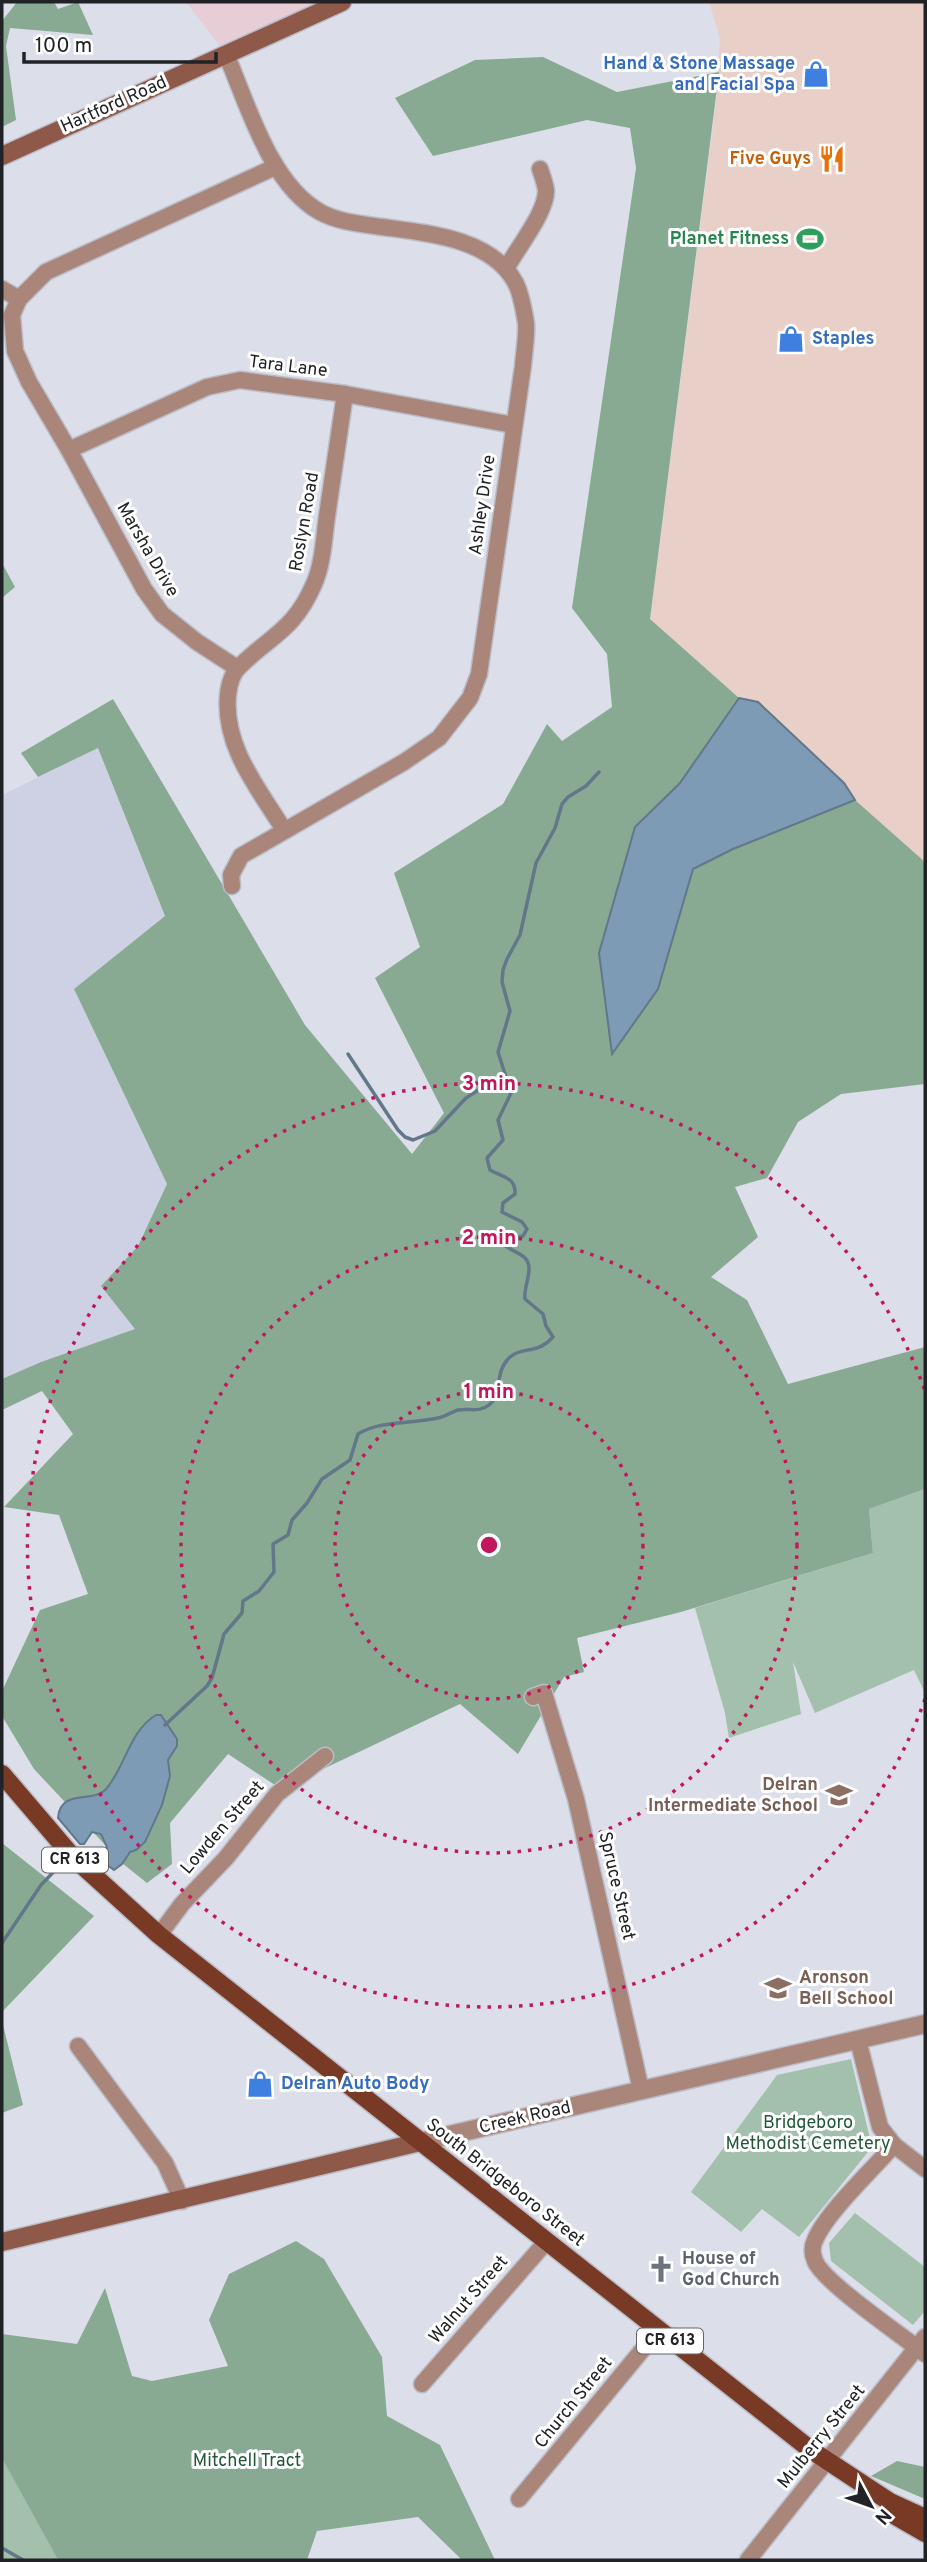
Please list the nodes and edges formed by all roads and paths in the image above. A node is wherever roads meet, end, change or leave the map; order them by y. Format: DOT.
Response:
graph roads {
  1 [pos="342,2"];
  2 [pos="226,54"];
  3 [pos="2,156"];
  4 [pos="275,167"];
  5 [pos="540,169"];
  6 [pos="506,269"];
  7 [pos="2,289"];
  8 [pos="19,299"];
  9 [pos="345,394"];
  10 [pos="513,425"];
  11 [pos="69,450"];
  12 [pos="237,668"];
  13 [pos="284,830"];
  14 [pos="232,886"];
  15 [pos="538,1695"];
  16 [pos="325,1756"];
  17 [pos="2,1774"];
  18 [pos="159,1935"];
  19 [pos="925,2024"];
  20 [pos="858,2040"];
  21 [pos="78,2046"];
  22 [pos="642,2090"];
  23 [pos="420,2142"];
  24 [pos="894,2145"];
  25 [pos="925,2169"];
  26 [pos="182,2201"];
  27 [pos="2,2242"];
  28 [pos="545,2242"];
  29 [pos="658,2331"];
  30 [pos="922,2346"];
  31 [pos="422,2384"];
  32 [pos="827,2462"];
  33 [pos="519,2499"];
  34 [pos="924,2529"];
  35 [pos="748,2560"];
  1 -- 2 [label="main road, Hartford Road"];
  2 -- 3 [label="main road, Hartford Road"];
  2 -- 4 [label="street, Ashley Drive"];
  4 -- 6 [label="street, Ashley Drive"];
  4 -- 8 [label="street"];
  5 -- 6 [label="street"];
  6 -- 10 [label="street, Ashley Drive"];
  7 -- 8 [label="street"];
  8 -- 11 [label="street, Marsha Drive"];
  9 -- 10 [label="street, Tara Lane"];
  9 -- 11 [label="street, Tara Lane"];
  9 -- 12 [label="street, Roslyn Road"];
  10 -- 13 [label="street, Ashley Drive"];
  11 -- 12 [label="street, Marsha Drive"];
  12 -- 13 [label="street"];
  13 -- 14 [label="street, Ashley Drive"];
  15 -- 22 [label="street, Spruce Street"];
  16 -- 18 [label="street, Lowden Street"];
  17 -- 18 [label="main road, CR 613"];
  18 -- 23 [label="main road, South Bridgeboro Street / CR 613"];
  19 -- 20 [label="street, Creek Road"];
  20 -- 22 [label="street, Creek Road"];
  20 -- 24 [label="street"];
  21 -- 26 [label="street"];
  22 -- 23 [label="street, Creek Road"];
  23 -- 26 [label="main road, Creek Road"];
  23 -- 28 [label="main road, South Bridgeboro Street / CR 613"];
  24 -- 25 [label="street"];
  24 -- 30 [label="street"];
  26 -- 27 [label="main road, Creek Road"];
  28 -- 29 [label="main road, South Bridgeboro Street / CR 613"];
  28 -- 31 [label="street, Walnut Street"];
  29 -- 32 [label="main road, South Bridgeboro Street / CR 613"];
  29 -- 33 [label="street, Church Street"];
  30 -- 32 [label="street, Mulberry Street"];
  32 -- 34 [label="main road, South Bridgeboro Street / CR 613"];
  32 -- 35 [label="street, Mulberry Street"];
}
